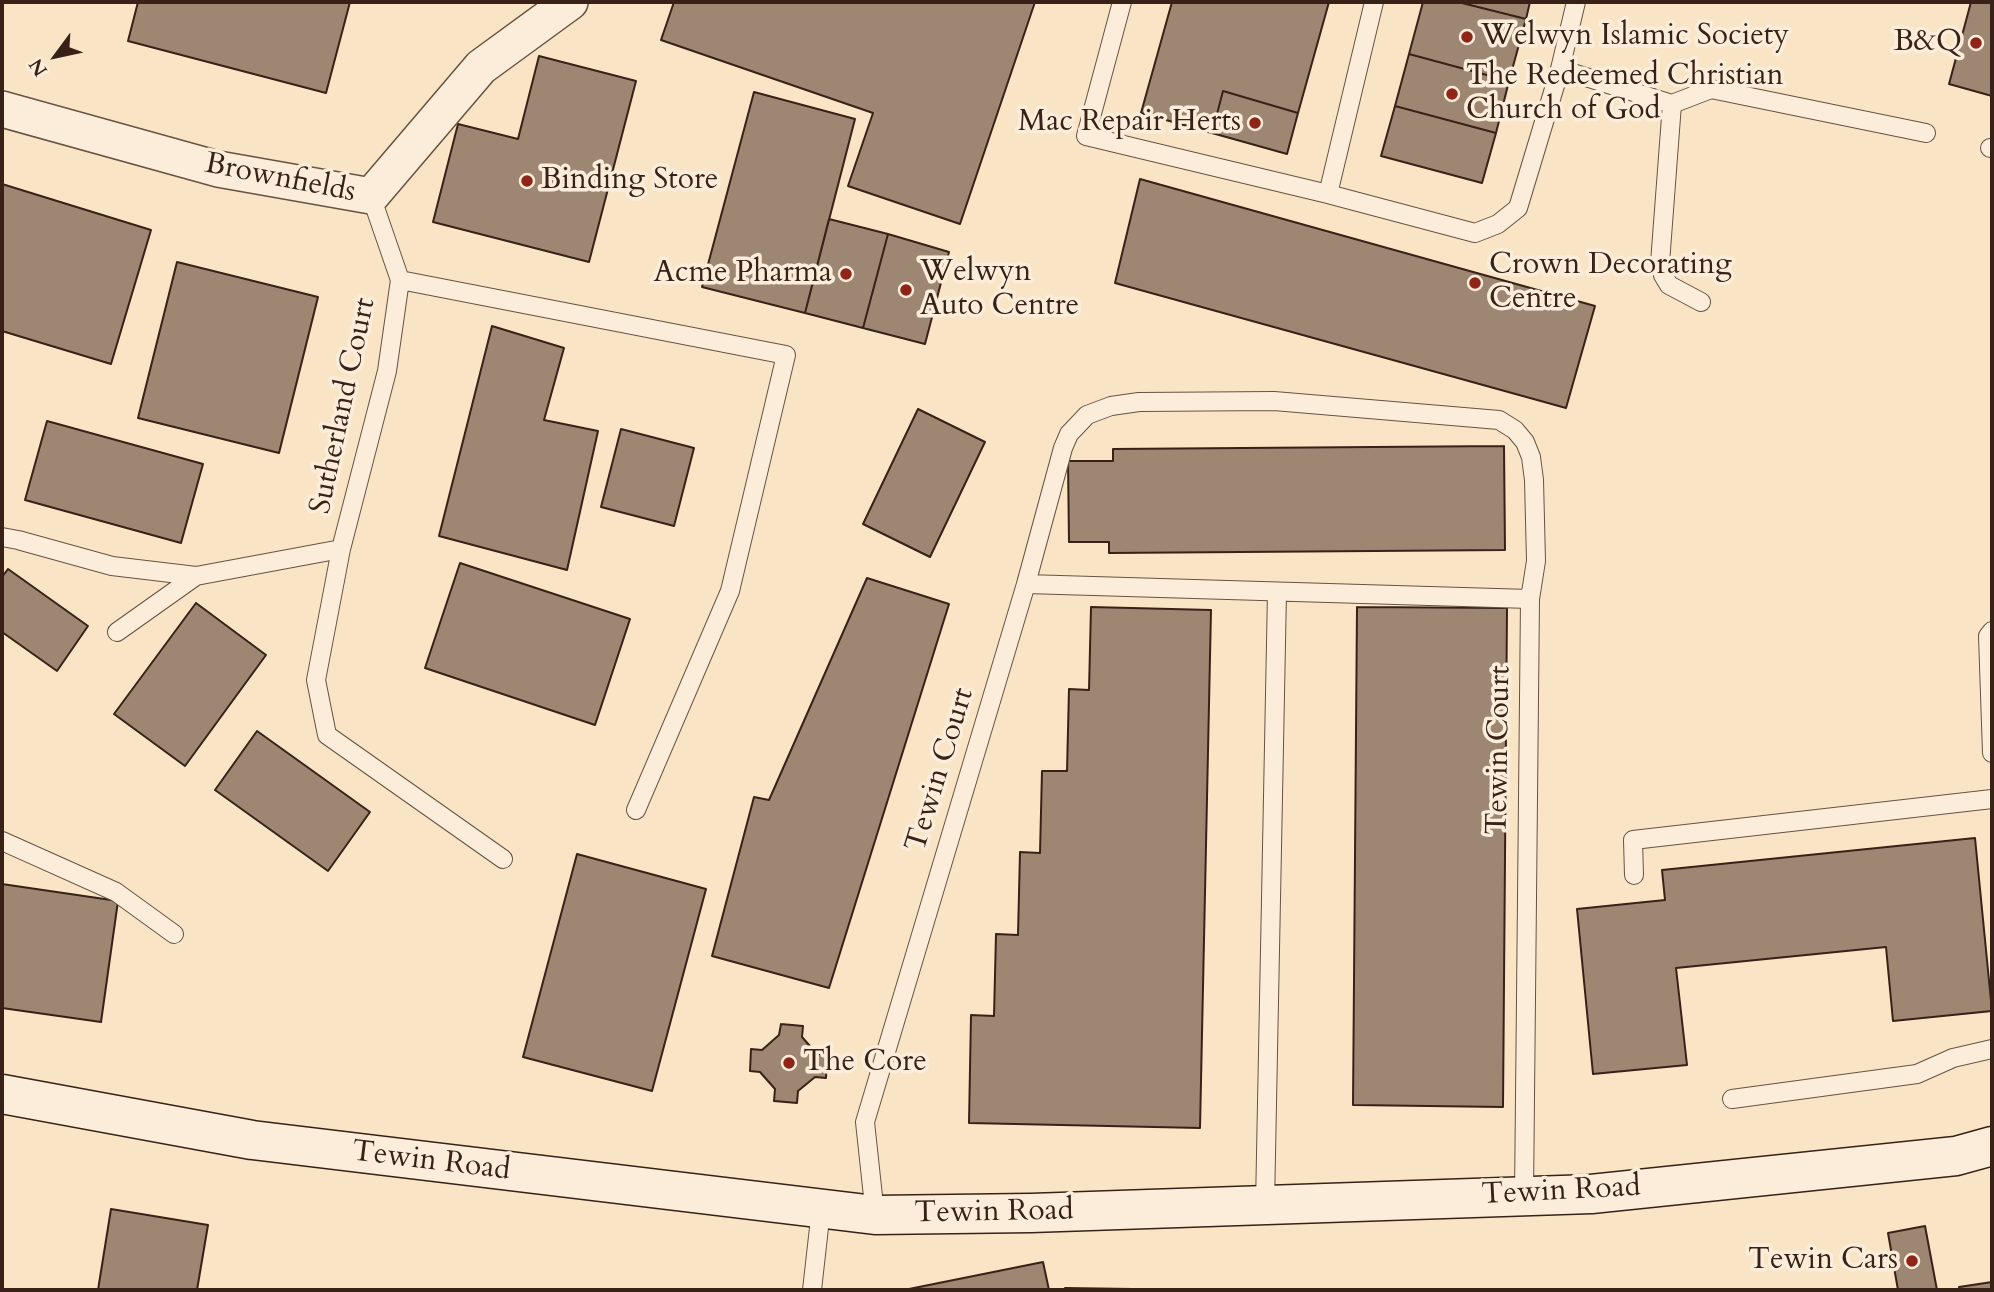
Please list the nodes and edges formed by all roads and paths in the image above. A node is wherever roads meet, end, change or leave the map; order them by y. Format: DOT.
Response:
graph roads {
  1 [pos="570,2"];
  2 [pos="1122,2"];
  3 [pos="1374,2"];
  4 [pos="1576,2"];
  5 [pos="1560,69"];
  6 [pos="1672,104"];
  7 [pos="2,109"];
  8 [pos="1926,133"];
  9 [pos="1328,194"];
  10 [pos="371,196"];
  11 [pos="400,280"];
  12 [pos="1701,302"];
  13 [pos="2,537"];
  14 [pos="341,549"];
  15 [pos="196,576"];
  16 [pos="1026,584"];
  17 [pos="1277,592"];
  18 [pos="1530,599"];
  19 [pos="1992,631"];
  20 [pos="117,632"];
  21 [pos="1992,753"];
  22 [pos="1992,799"];
  23 [pos="636,810"];
  24 [pos="2,841"];
  25 [pos="503,859"];
  26 [pos="1634,875"];
  27 [pos="174,934"];
  28 [pos="1992,1049"];
  29 [pos="2,1094"];
  30 [pos="1732,1099"];
  31 [pos="1992,1146"];
  32 [pos="1524,1196"];
  33 [pos="1265,1205"];
  34 [pos="821,1210"];
  35 [pos="875,1215"];
  36 [pos="812,1290"];
  1 -- 10 [label="street, Brownfields"];
  2 -- 9 [label="lane"];
  3 -- 9 [label="lane"];
  4 -- 5 [label="lane"];
  5 -- 6 [label="lane"];
  5 -- 9 [label="lane"];
  6 -- 8 [label="lane"];
  6 -- 12 [label="lane"];
  7 -- 10 [label="street, Brownfields"];
  10 -- 11 [label="lane, Sutherland Court"];
  11 -- 14 [label="lane, Sutherland Court"];
  11 -- 23 [label="lane"];
  13 -- 15 [label="lane"];
  14 -- 15 [label="lane, Sutherland Court"];
  14 -- 25 [label="lane, Sutherland Court"];
  15 -- 20 [label="lane, Sutherland Court"];
  16 -- 17 [label="lane"];
  16 -- 18 [label="lane, Tewin Court"];
  16 -- 35 [label="lane, Tewin Court"];
  17 -- 18 [label="lane"];
  17 -- 33 [label="lane"];
  18 -- 32 [label="lane, Tewin Court"];
  19 -- 21 [label="lane"];
  22 -- 26 [label="lane"];
  24 -- 27 [label="lane"];
  28 -- 30 [label="lane"];
  29 -- 34 [label="street, Tewin Road"];
  31 -- 32 [label="street, Tewin Road"];
  32 -- 33 [label="street, Tewin Road"];
  33 -- 35 [label="street, Tewin Road"];
  34 -- 35 [label="street, Tewin Road"];
  34 -- 36 [label="lane"];
}
